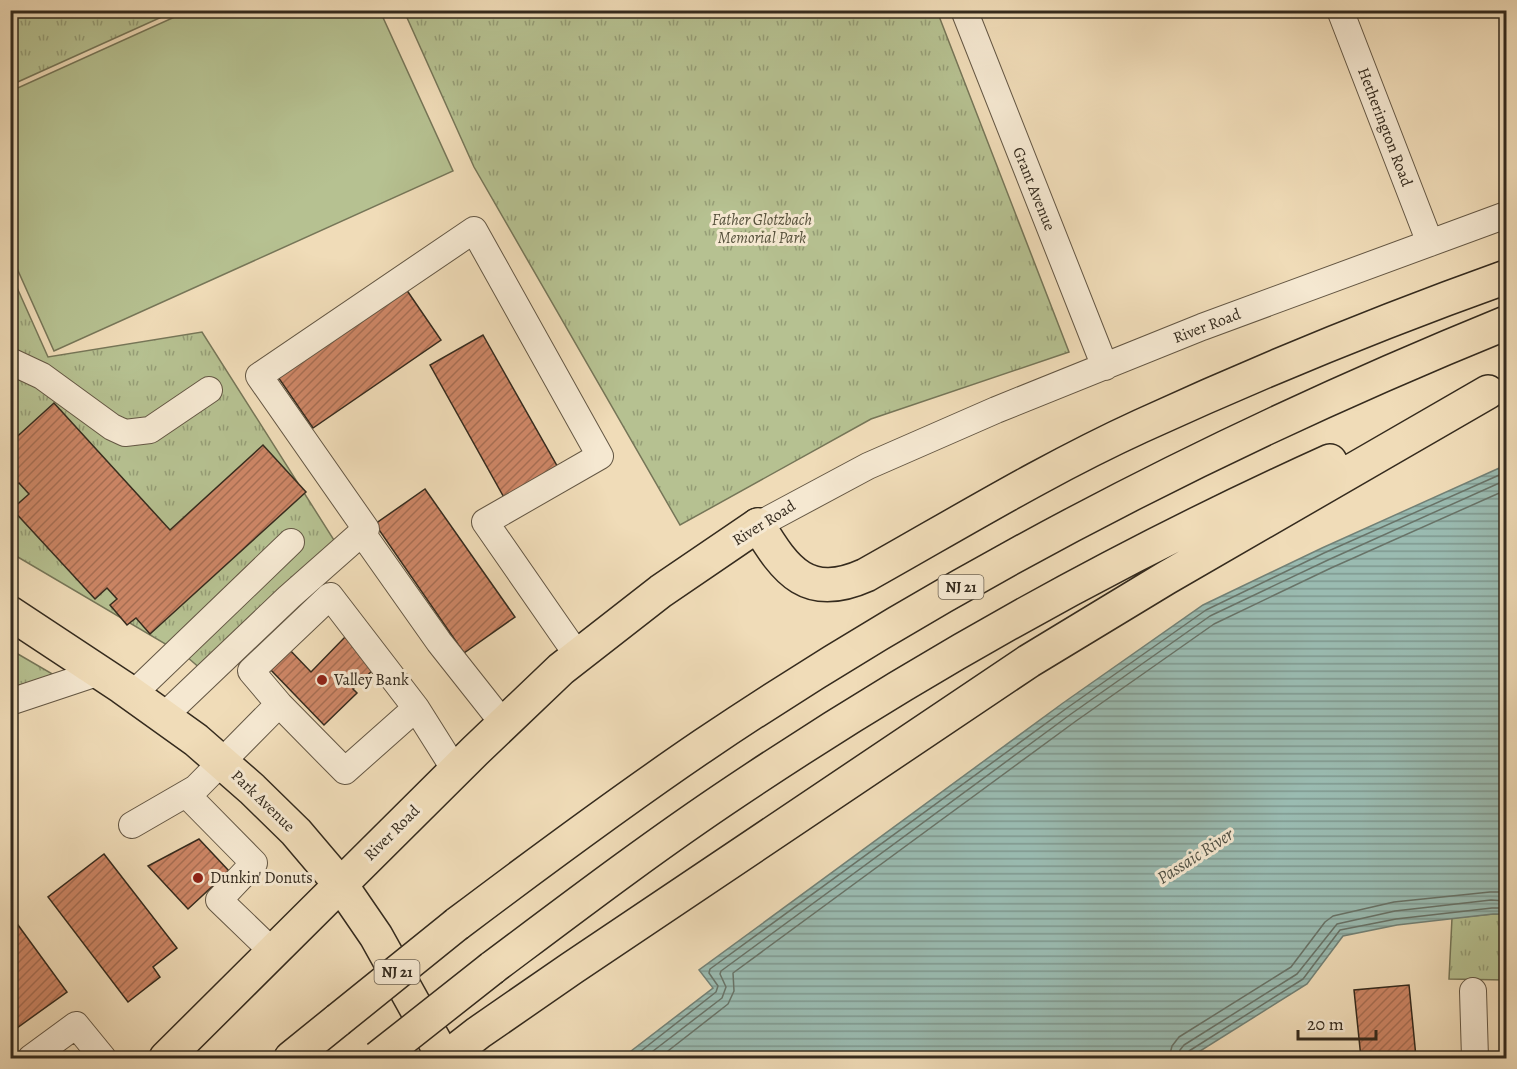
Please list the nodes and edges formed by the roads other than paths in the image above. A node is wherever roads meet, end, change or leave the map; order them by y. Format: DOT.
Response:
graph roads {
  1 [pos="964,10"];
  2 [pos="1340,10"];
  3 [pos="1506,215"];
  4 [pos="1430,243"];
  5 [pos="1506,277"];
  6 [pos="1506,323"];
  7 [pos="10,361"];
  8 [pos="1105,367"];
  9 [pos="1497,388"];
  10 [pos="209,390"];
  11 [pos="758,525"];
  12 [pos="362,533"];
  13 [pos="291,542"];
  14 [pos="10,613"];
  15 [pos="578,656"];
  16 [pos="100,672"];
  17 [pos="133,694"];
  18 [pos="10,702"];
  19 [pos="279,704"];
  20 [pos="416,708"];
  21 [pos="164,716"];
  22 [pos="503,723"];
  23 [pos="222,763"];
  24 [pos="455,770"];
  25 [pos="186,794"];
  26 [pos="132,825"];
  27 [pos="341,885"];
  28 [pos="273,952"];
  29 [pos="1473,991"];
  30 [pos="31,1059"];
  31 [pos="103,1059"];
  32 [pos="166,1059"];
  33 [pos="291,1059"];
  34 [pos="378,1059"];
  35 [pos="445,1059"];
  36 [pos="1475,1059"];
  1 -- 8 [label="street, Grant Avenue"];
  2 -- 4 [label="street, Hetherington Road"];
  3 -- 4 [label="street, River Road"];
  4 -- 8 [label="street, River Road"];
  5 -- 11 [label="main road"];
  6 -- 33 [label="main road, NJ 21, bridge"];
  7 -- 10 [label="street"];
  8 -- 11 [label="street, River Road"];
  9 -- 34 [label="main road, bridge"];
  9 -- 35 [label="main road"];
  11 -- 15 [label="main road, River Road"];
  12 -- 15 [label="street"];
  12 -- 21 [label="street"];
  12 -- 22 [label="street"];
  13 -- 17 [label="street"];
  14 -- 16 [label="main road, Park Avenue"];
  15 -- 22 [label="main road, River Road"];
  16 -- 17 [label="main road, Park Avenue"];
  16 -- 18 [label="street"];
  17 -- 21 [label="main road, Park Avenue"];
  19 -- 20 [label="street"];
  19 -- 20 [label="street"];
  19 -- 23 [label="street"];
  20 -- 24 [label="street"];
  21 -- 23 [label="main road, Park Avenue"];
  22 -- 24 [label="main road, River Road"];
  23 -- 25 [label="street"];
  23 -- 27 [label="main road, Park Avenue"];
  24 -- 27 [label="main road, River Road"];
  25 -- 26 [label="street"];
  25 -- 28 [label="street"];
  27 -- 28 [label="main road, River Road"];
  27 -- 35 [label="main road, Park Avenue"];
  28 -- 32 [label="main road, River Road"];
  29 -- 36 [label="street"];
  30 -- 31 [label="street"];
}
